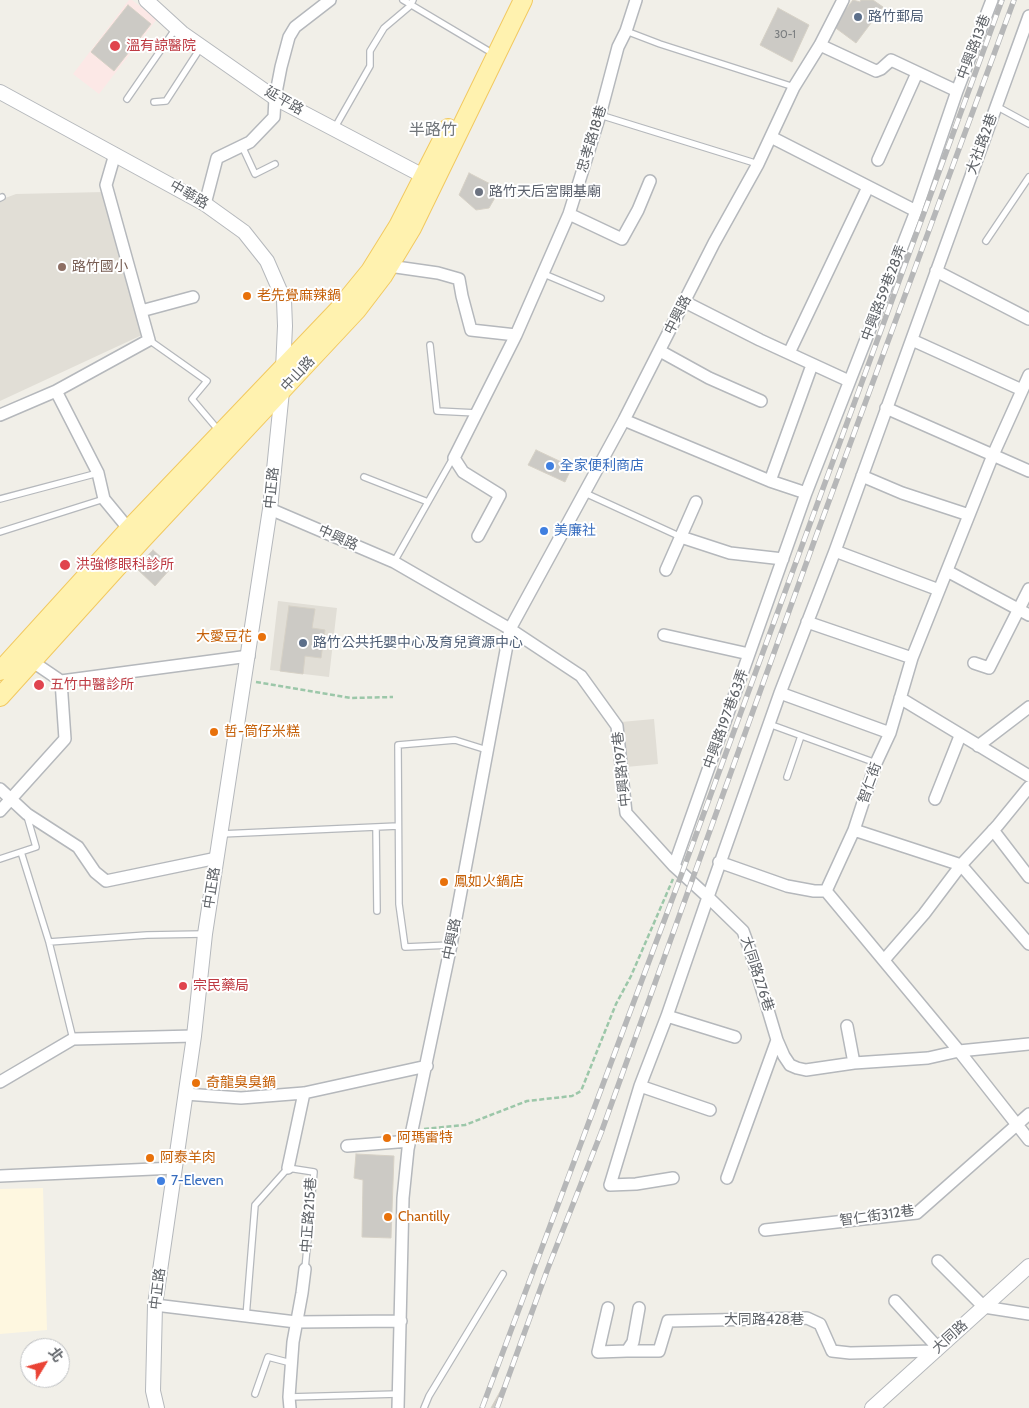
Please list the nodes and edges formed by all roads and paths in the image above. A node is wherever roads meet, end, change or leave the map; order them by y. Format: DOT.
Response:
graph roads {
  1 [pos="146,0"];
  2 [pos="330,0"];
  3 [pos="403,0"];
  4 [pos="512,0"];
  5 [pos="523,0"];
  6 [pos="636,0"];
  7 [pos="843,0"];
  8 [pos="992,0"];
  9 [pos="412,3"];
  10 [pos="1028,21"];
  11 [pos="176,28"];
  12 [pos="626,31"];
  13 [pos="820,45"];
  14 [pos="202,47"];
  15 [pos="487,50"];
  16 [pos="916,73"];
  17 [pos="794,87"];
  18 [pos="957,91"];
  19 [pos="0,92"];
  20 [pos="275,98"];
  21 [pos="127,99"];
  22 [pos="154,102"];
  23 [pos="996,106"];
  24 [pos="600,114"];
  25 [pos="1029,124"];
  26 [pos="334,129"];
  27 [pos="771,137"];
  28 [pos="242,146"];
  29 [pos="115,154"];
  30 [pos="878,160"];
  31 [pos="275,164"];
  32 [pos="758,164"];
  33 [pos="1029,177"];
  34 [pos="430,180"];
  35 [pos="650,181"];
  36 [pos="868,187"];
  37 [pos="205,204"];
  38 [pos="916,211"];
  39 [pos="569,214"];
  40 [pos="986,241"];
  41 [pos="389,266"];
  42 [pos="936,271"];
  43 [pos="544,274"];
  44 [pos="193,297"];
  45 [pos="601,298"];
  46 [pos="685,302"];
  47 [pos="141,311"];
  48 [pos="1029,319"];
  49 [pos="516,335"];
  50 [pos="149,340"];
  51 [pos="912,340"];
  52 [pos="430,346"];
  53 [pos="660,351"];
  54 [pos="789,353"];
  55 [pos="812,365"];
  56 [pos="282,369"];
  57 [pos="1029,375"];
  58 [pos="849,381"];
  59 [pos="1022,390"];
  60 [pos="56,391"];
  61 [pos="282,391"];
  62 [pos="761,401"];
  63 [pos="886,408"];
  64 [pos="477,413"];
  65 [pos="0,415"];
  66 [pos="624,420"];
  67 [pos="220,433"];
  68 [pos="993,455"];
  69 [pos="454,458"];
  70 [pos="1029,471"];
  71 [pos="98,473"];
  72 [pos="364,476"];
  73 [pos="862,476"];
  74 [pos="770,481"];
  75 [pos="585,493"];
  76 [pos="806,493"];
  77 [pos="0,499"];
  78 [pos="104,499"];
  79 [pos="428,502"];
  80 [pos="696,502"];
  81 [pos="270,509"];
  82 [pos="969,515"];
  83 [pos="0,532"];
  84 [pos="135,536"];
  85 [pos="478,536"];
  86 [pos="681,537"];
  87 [pos="835,551"];
  88 [pos="783,559"];
  89 [pos="394,562"];
  90 [pos="666,570"];
  91 [pos="948,571"];
  92 [pos="939,590"];
  93 [pos="1029,590"];
  94 [pos="1024,612"];
  95 [pos="807,622"];
  96 [pos="510,629"];
  97 [pos="664,635"];
  98 [pos="749,654"];
  99 [pos="249,656"];
  100 [pos="912,658"];
  101 [pos="33,662"];
  102 [pos="974,663"];
  103 [pos="0,671"];
  104 [pos="245,680"];
  105 [pos="61,682"];
  106 [pos="780,693"];
  107 [pos="393,696"];
  108 [pos="0,697"];
  109 [pos="900,698"];
  110 [pos="1029,706"];
  111 [pos="769,724"];
  112 [pos="890,732"];
  113 [pos="801,736"];
  114 [pos="960,736"];
  115 [pos="978,746"];
  116 [pos="487,750"];
  117 [pos="876,763"];
  118 [pos="1029,776"];
  119 [pos="787,777"];
  120 [pos="1029,787"];
  121 [pos="0,789"];
  122 [pos="10,799"];
  123 [pos="935,799"];
  124 [pos="0,811"];
  125 [pos="27,814"];
  126 [pos="398,826"];
  127 [pos="376,828"];
  128 [pos="854,830"];
  129 [pos="993,830"];
  130 [pos="221,834"];
  131 [pos="21,852"];
  132 [pos="217,858"];
  133 [pos="0,859"];
  134 [pos="720,862"];
  135 [pos="962,865"];
  136 [pos="676,868"];
  137 [pos="1029,877"];
  138 [pos="826,891"];
  139 [pos="708,897"];
  140 [pos="377,911"];
  141 [pos="205,934"];
  142 [pos="49,942"];
  143 [pos="1029,944"];
  144 [pos="451,945"];
  145 [pos="884,960"];
  146 [pos="667,1016"];
  147 [pos="847,1026"];
  148 [pos="194,1036"];
  149 [pos="735,1037"];
  150 [pos="73,1038"];
  151 [pos="776,1040"];
  152 [pos="1029,1044"];
  153 [pos="959,1051"];
  154 [pos="854,1063"];
  155 [pos="427,1066"];
  156 [pos="0,1082"];
  157 [pos="640,1086"];
  158 [pos="304,1093"];
  159 [pos="185,1094"];
  160 [pos="710,1110"];
  161 [pos="1029,1114"];
  162 [pos="1017,1125"];
  163 [pos="411,1135"];
  164 [pos="1029,1140"];
  165 [pos="347,1146"];
  166 [pos="176,1168"];
  167 [pos="288,1168"];
  168 [pos="2,1172"];
  169 [pos="673,1178"];
  170 [pos="728,1178"];
  171 [pos="765,1230"];
  172 [pos="938,1261"];
  173 [pos="1029,1266"];
  174 [pos="305,1269"];
  175 [pos="503,1274"];
  176 [pos="895,1302"];
  177 [pos="155,1305"];
  178 [pos="984,1306"];
  179 [pos="608,1308"];
  180 [pos="639,1308"];
  181 [pos="1029,1314"];
  182 [pos="246,1316"];
  183 [pos="401,1321"];
  184 [pos="296,1322"];
  185 [pos="627,1350"];
  186 [pos="936,1350"];
  187 [pos="291,1363"];
  188 [pos="255,1394"];
  189 [pos="398,1394"];
  190 [pos="289,1402"];
  191 [pos="157,1408"];
  192 [pos="398,1408"];
  193 [pos="424,1408"];
  194 [pos="872,1408"];
  1 -- 11 [label="street, 延平路"];
  2 -- 20 [label="street"];
  3 -- 9 [label="lane"];
  4 -- 15 [label="main road, 中山路"];
  5 -- 34 [label="main road, 中山路"];
  6 -- 12 [label="street, 忠孝路18巷"];
  7 -- 13 [label="street, 中興路"];
  8 -- 18 [label="street, 中興路13巷"];
  9 -- 15 [label="lane"];
  9 -- 26 [label="lane"];
  10 -- 23 [label="street, 大社路2巷"];
  11 -- 14 [label="street, 延平路"];
  11 -- 21 [label="lane"];
  12 -- 17 [label="lane"];
  12 -- 24 [label="street, 忠孝路18巷"];
  13 -- 16 [label="street, 中興路13巷"];
  13 -- 17 [label="street, 中興路"];
  14 -- 20 [label="street, 延平路"];
  14 -- 22 [label="lane"];
  15 -- 34 [label="main road, 中山路"];
  16 -- 18 [label="street, 中興路13巷"];
  16 -- 30 [label="street"];
  17 -- 27 [label="street, 中興路"];
  18 -- 38 [label="street, 中興路59巷28弄"];
  19 -- 29 [label="street, 中華路"];
  20 -- 26 [label="street, 延平路"];
  20 -- 28 [label="street"];
  23 -- 25 [label="lane"];
  23 -- 42 [label="street, 大社路2巷"];
  24 -- 32 [label="lane"];
  24 -- 39 [label="street, 忠孝路18巷"];
  26 -- 34 [label="street, 延平路"];
  27 -- 32 [label="street, 中興路"];
  27 -- 36 [label="street"];
  28 -- 31 [label="lane"];
  28 -- 37 [label="street"];
  29 -- 37 [label="street, 中華路"];
  29 -- 47 [label="street"];
  32 -- 46 [label="street, 中興路"];
  33 -- 40 [label="lane"];
  34 -- 41 [label="main road, 中山路"];
  34 -- 56 [label="main road, 中山路"];
  35 -- 39 [label="street"];
  36 -- 38 [label="street"];
  36 -- 54 [label="street"];
  37 -- 56 [label="street, 中華路"];
  38 -- 58 [label="street, 中興路59巷28弄"];
  39 -- 43 [label="street, 忠孝路18巷"];
  41 -- 49 [label="street"];
  41 -- 61 [label="main road, 中山路"];
  42 -- 48 [label="street"];
  42 -- 51 [label="street, 大社路2巷"];
  43 -- 45 [label="lane"];
  43 -- 49 [label="street, 忠孝路18巷"];
  44 -- 47 [label="street"];
  46 -- 53 [label="street, 中興路"];
  46 -- 54 [label="street"];
  47 -- 50 [label="street"];
  49 -- 64 [label="street, 忠孝路18巷"];
  50 -- 60 [label="street"];
  50 -- 67 [label="lane"];
  51 -- 59 [label="street"];
  51 -- 63 [label="street, 大社路2巷"];
  52 -- 64 [label="lane"];
  53 -- 62 [label="street"];
  53 -- 66 [label="street, 中興路"];
  54 -- 55 [label="street"];
  55 -- 58 [label="street"];
  55 -- 74 [label="street"];
  56 -- 61 [label="street, 中正路"];
  56 -- 67 [label="main road, 中山路"];
  57 -- 59 [label="street, 智仁街"];
  58 -- 76 [label="street, 中興路59巷28弄"];
  59 -- 68 [label="street, 智仁街"];
  60 -- 65 [label="street"];
  60 -- 71 [label="street"];
  61 -- 81 [label="street, 中正路"];
  61 -- 84 [label="main road, 中山路"];
  63 -- 68 [label="street"];
  63 -- 73 [label="street, 大社路2巷"];
  64 -- 69 [label="street, 忠孝路18巷"];
  66 -- 74 [label="street"];
  66 -- 75 [label="street, 中興路"];
  67 -- 84 [label="main road, 中山路"];
  68 -- 70 [label="street"];
  68 -- 82 [label="street, 智仁街"];
  69 -- 79 [label="lane"];
  69 -- 85 [label="street"];
  71 -- 77 [label="lane"];
  71 -- 78 [label="street"];
  72 -- 79 [label="lane"];
  73 -- 82 [label="street"];
  73 -- 87 [label="street, 大社路2巷"];
  74 -- 76 [label="street"];
  75 -- 86 [label="lane"];
  75 -- 96 [label="street, 中興路"];
  76 -- 88 [label="street, 中興路59巷28弄"];
  78 -- 83 [label="lane"];
  78 -- 84 [label="street"];
  79 -- 89 [label="lane"];
  80 -- 86 [label="street"];
  81 -- 89 [label="street, 中興路"];
  81 -- 99 [label="street, 中正路"];
  82 -- 91 [label="street, 智仁街"];
  84 -- 101 [label="main road, 中山路"];
  84 -- 103 [label="main road, 中山路"];
  86 -- 88 [label="street"];
  86 -- 90 [label="street"];
  87 -- 92 [label="street"];
  87 -- 95 [label="street, 大社路2巷"];
  88 -- 98 [label="street, 中興路59巷28弄"];
  89 -- 96 [label="street, 中興路"];
  91 -- 92 [label="street, 智仁街"];
  91 -- 94 [label="street"];
  92 -- 100 [label="street, 智仁街"];
  93 -- 94 [label="street"];
  94 -- 102 [label="street"];
  95 -- 100 [label="street"];
  95 -- 106 [label="street, 大社路2巷"];
  96 -- 116 [label="street, 中興路"];
  96 -- 136 [label="street, 中興路197巷"];
  97 -- 98 [label="street, 中興路197巷63弄"];
  98 -- 136 [label="street, 中興路197巷63弄"];
  99 -- 104 [label="street, 中正路"];
  99 -- 105 [label="street"];
  100 -- 109 [label="street, 智仁街"];
  101 -- 105 [label="street"];
  101 -- 108 [label="main road, 中山路"];
  104 -- 107 [label="path"];
  104 -- 130 [label="street, 中正路"];
  105 -- 122 [label="street"];
  106 -- 111 [label="street, 大社路2巷"];
  106 -- 112 [label="street"];
  109 -- 112 [label="street, 智仁街"];
  109 -- 114 [label="street"];
  110 -- 115 [label="street"];
  111 -- 113 [label="lane"];
  111 -- 134 [label="street, 大社路2巷"];
  112 -- 117 [label="street, 智仁街"];
  113 -- 117 [label="lane"];
  113 -- 119 [label="lane"];
  114 -- 115 [label="street"];
  114 -- 123 [label="street"];
  115 -- 118 [label="street"];
  116 -- 126 [label="lane"];
  116 -- 144 [label="street, 中興路"];
  117 -- 128 [label="street, 智仁街"];
  120 -- 129 [label="street"];
  121 -- 122 [label="street"];
  122 -- 124 [label="street"];
  122 -- 125 [label="street"];
  125 -- 131 [label="lane"];
  125 -- 132 [label="street"];
  126 -- 127 [label="lane"];
  126 -- 144 [label="lane"];
  127 -- 130 [label="lane"];
  127 -- 140 [label="lane"];
  128 -- 135 [label="street"];
  128 -- 138 [label="street, 智仁街"];
  129 -- 135 [label="street"];
  129 -- 137 [label="street"];
  130 -- 132 [label="street, 中正路"];
  131 -- 133 [label="lane"];
  131 -- 142 [label="lane"];
  132 -- 141 [label="street, 中正路"];
  134 -- 138 [label="street"];
  134 -- 139 [label="street, 大社路2巷"];
  135 -- 143 [label="street"];
  135 -- 145 [label="street"];
  136 -- 139 [label="street, 中興路197巷"];
  136 -- 163 [label="path"];
  138 -- 145 [label="street"];
  139 -- 146 [label="street"];
  139 -- 151 [label="street, 大同路276巷"];
  141 -- 142 [label="lane"];
  141 -- 148 [label="street, 中正路"];
  142 -- 150 [label="lane"];
  144 -- 155 [label="street, 中興路"];
  145 -- 153 [label="street"];
  146 -- 149 [label="street"];
  146 -- 157 [label="street"];
  147 -- 154 [label="street"];
  148 -- 150 [label="street"];
  148 -- 159 [label="street, 中正路"];
  150 -- 156 [label="street"];
  151 -- 154 [label="street, 大同路276巷"];
  151 -- 170 [label="street"];
  152 -- 153 [label="street, 大同路276巷"];
  153 -- 154 [label="street, 大同路276巷"];
  153 -- 162 [label="street"];
  155 -- 158 [label="street"];
  155 -- 163 [label="street, 中興路"];
  157 -- 160 [label="street"];
  157 -- 169 [label="street"];
  158 -- 159 [label="street"];
  158 -- 167 [label="street"];
  159 -- 166 [label="street, 中正路"];
  161 -- 162 [label="street, 智仁街312巷"];
  162 -- 164 [label="street"];
  162 -- 171 [label="street, 智仁街312巷"];
  163 -- 165 [label="street"];
  163 -- 183 [label="street, 中興路"];
  166 -- 168 [label="street"];
  166 -- 177 [label="street, 中正路"];
  167 -- 174 [label="lane, 中正路215巷"];
  167 -- 182 [label="lane, 中正路215巷"];
  172 -- 178 [label="street"];
  173 -- 178 [label="street, 大同路"];
  174 -- 184 [label="street, 中正路215巷"];
  175 -- 193 [label="lane"];
  176 -- 186 [label="street"];
  177 -- 182 [label="street"];
  177 -- 191 [label="street, 中正路"];
  178 -- 181 [label="street"];
  178 -- 186 [label="street, 大同路"];
  179 -- 185 [label="street"];
  180 -- 185 [label="street"];
  182 -- 184 [label="street"];
  183 -- 184 [label="street"];
  183 -- 189 [label="street"];
  184 -- 187 [label="street, 中正路215巷"];
  185 -- 186 [label="street, 大同路428巷"];
  186 -- 194 [label="street, 大同路"];
  187 -- 188 [label="lane"];
  187 -- 190 [label="street, 中正路215巷"];
  189 -- 190 [label="lane"];
  189 -- 192 [label="street"];
}
